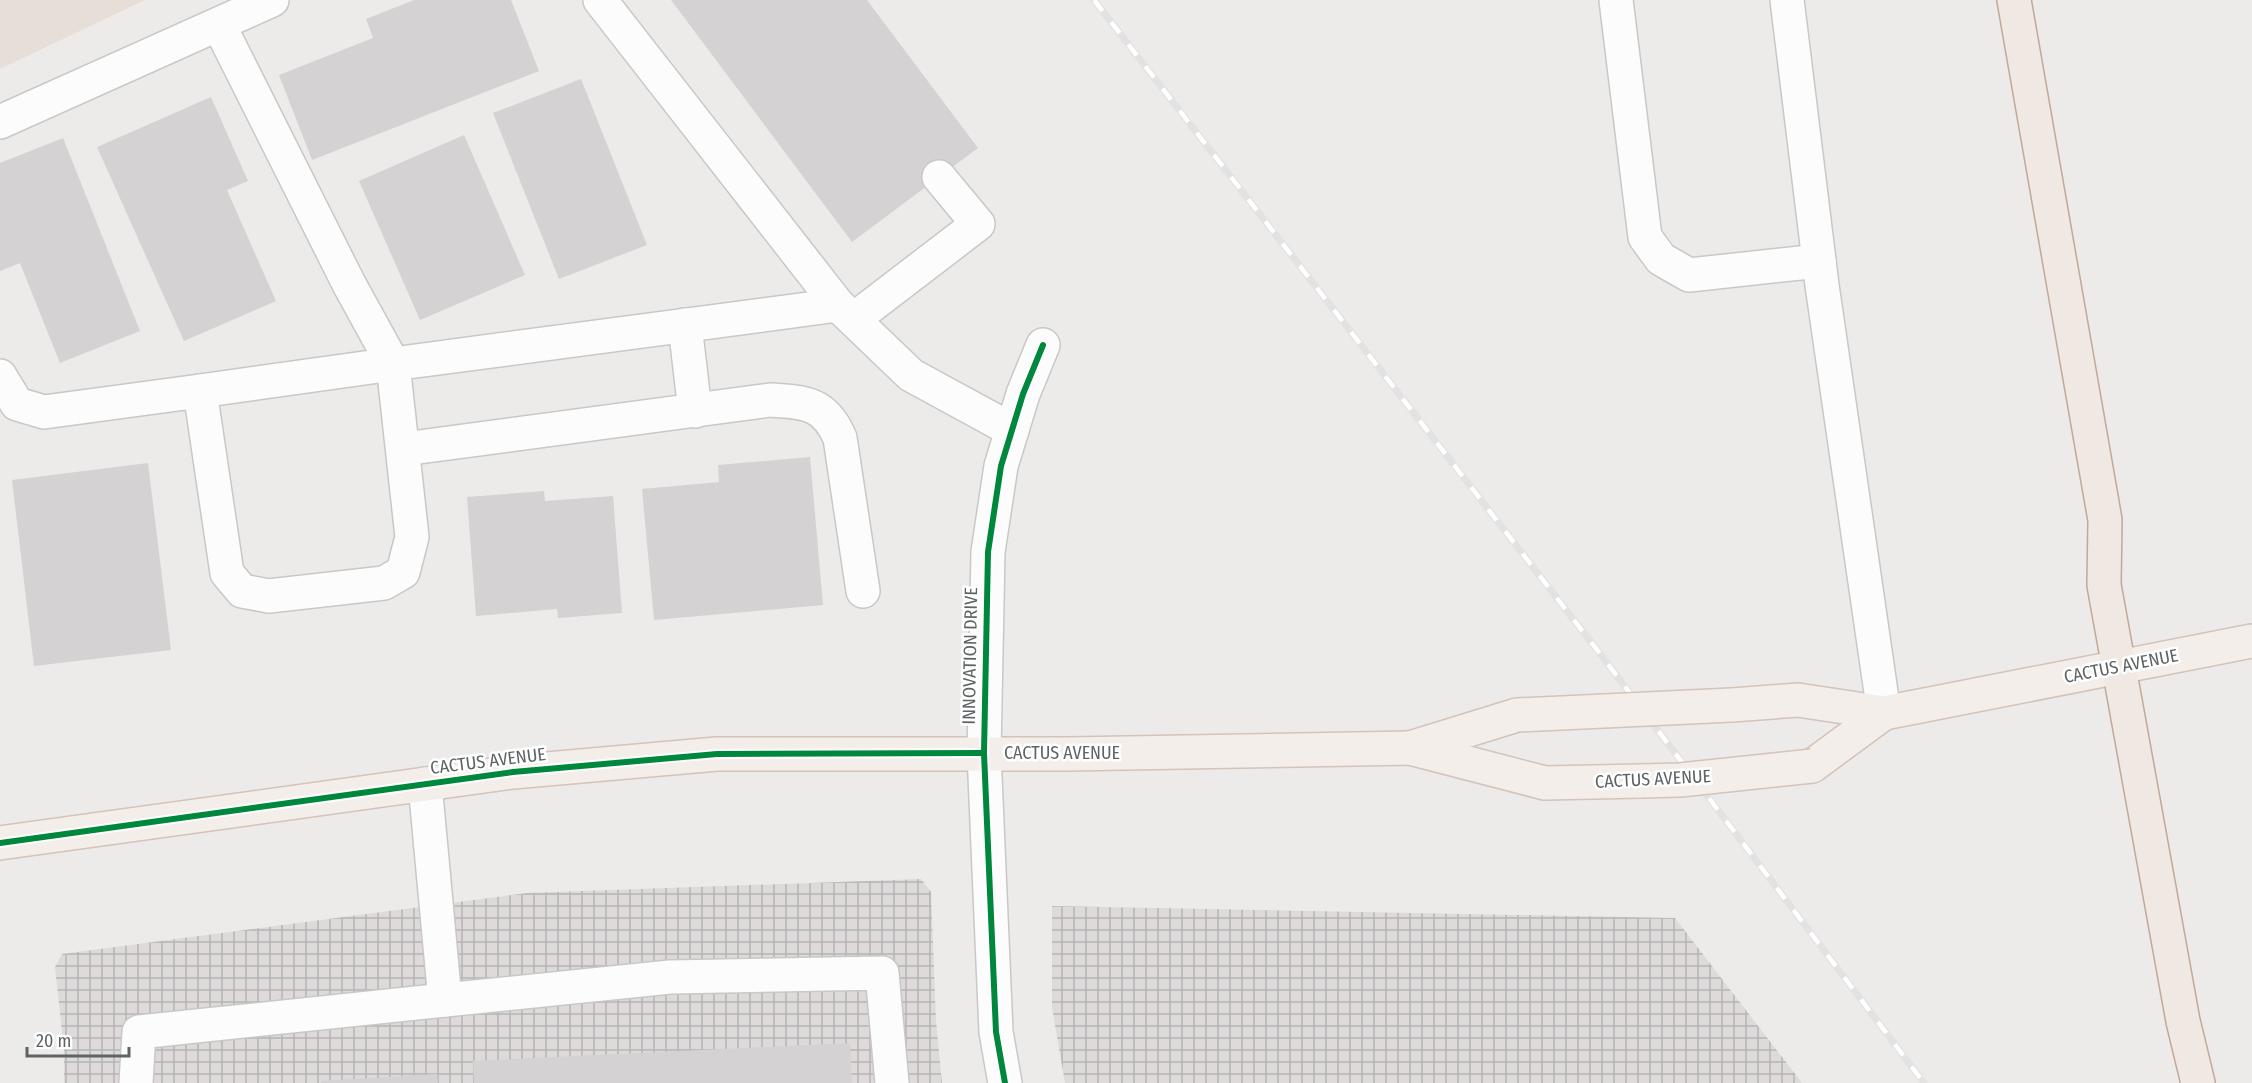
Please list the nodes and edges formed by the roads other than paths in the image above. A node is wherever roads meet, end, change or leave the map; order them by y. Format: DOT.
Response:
graph roads {
  1 [pos="272,0"];
  2 [pos="600,0"];
  3 [pos="1616,0"];
  4 [pos="1787,0"];
  5 [pos="2014,0"];
  6 [pos="219,25"];
  7 [pos="0,122"];
  8 [pos="939,177"];
  9 [pos="1819,261"];
  10 [pos="846,312"];
  11 [pos="685,325"];
  12 [pos="1043,345"];
  13 [pos="393,364"];
  14 [pos="0,376"];
  15 [pos="200,390"];
  16 [pos="695,411"];
  17 [pos="1012,430"];
  18 [pos="404,449"];
  19 [pos="863,591"];
  20 [pos="2252,641"];
  21 [pos="2120,665"];
  22 [pos="1884,713"];
  23 [pos="1410,748"];
  24 [pos="984,753"];
  25 [pos="425,784"];
  26 [pos="0,843"];
  27 [pos="445,1000"];
  28 [pos="136,1083"];
  29 [pos="892,1083"];
  30 [pos="1005,1083"];
  31 [pos="2198,1083"];
  1 -- 6 [label="street"];
  2 -- 10 [label="street"];
  3 -- 9 [label="street"];
  4 -- 9 [label="street"];
  5 -- 21 [label="highway"];
  6 -- 7 [label="street"];
  6 -- 13 [label="street"];
  8 -- 10 [label="street"];
  9 -- 22 [label="street"];
  10 -- 11 [label="street"];
  10 -- 17 [label="street"];
  11 -- 13 [label="street"];
  11 -- 16 [label="street"];
  12 -- 17 [label="street, INNOVATION DRIVE"];
  13 -- 15 [label="street"];
  13 -- 18 [label="street"];
  14 -- 15 [label="street"];
  15 -- 18 [label="street"];
  16 -- 18 [label="street"];
  16 -- 19 [label="street"];
  17 -- 24 [label="street, INNOVATION DRIVE"];
  20 -- 21 [label="main road, CACTUS AVENUE"];
  21 -- 22 [label="main road, CACTUS AVENUE"];
  21 -- 31 [label="highway"];
  22 -- 23 [label="main road, CACTUS AVENUE, bridge"];
  22 -- 23 [label="main road, CACTUS AVENUE, bridge"];
  23 -- 24 [label="main road, CACTUS AVENUE"];
  24 -- 25 [label="main road, CACTUS AVENUE"];
  24 -- 30 [label="street, INNOVATION DRIVE"];
  25 -- 26 [label="main road, CACTUS AVENUE"];
  25 -- 27 [label="street"];
  27 -- 28 [label="street"];
  27 -- 29 [label="street"];
}
